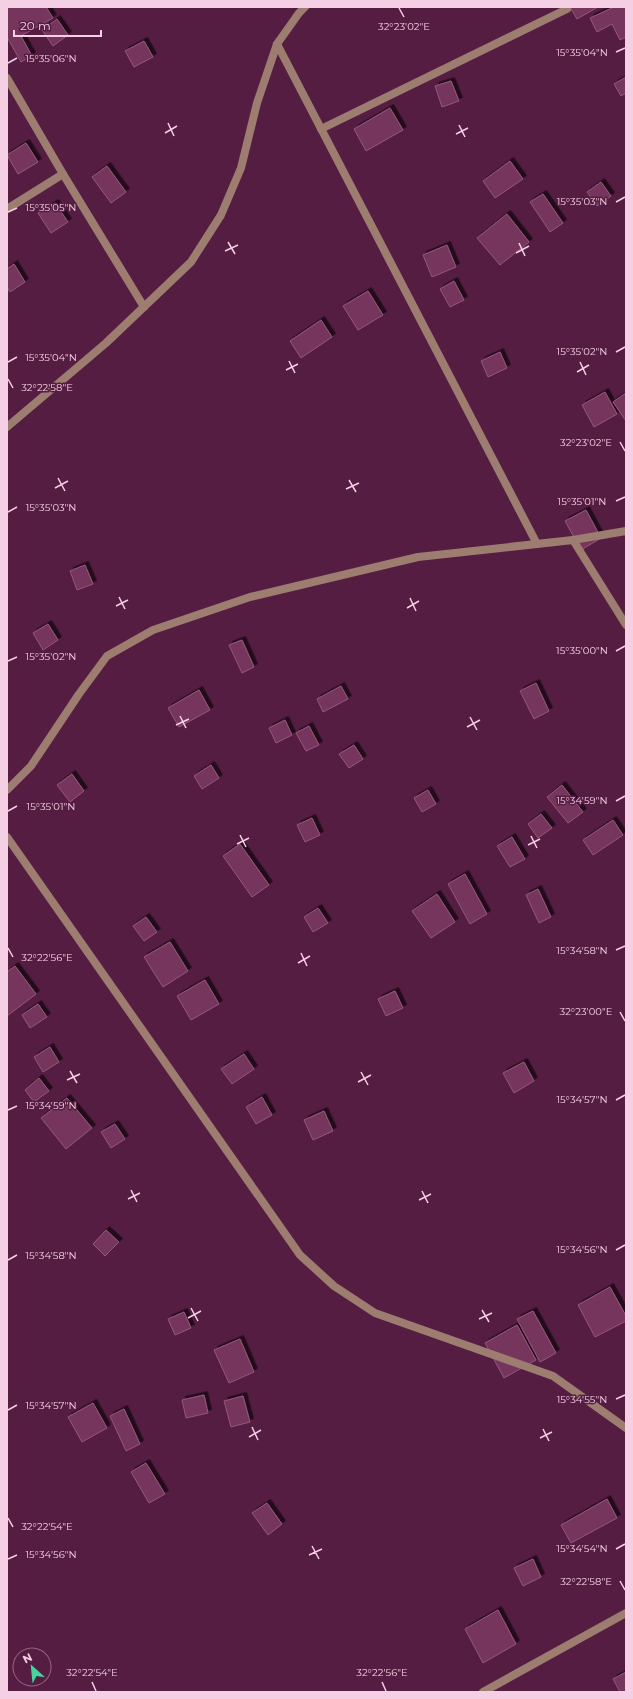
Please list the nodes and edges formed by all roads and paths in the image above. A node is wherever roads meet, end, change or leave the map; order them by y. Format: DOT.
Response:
graph roads {
  1 [pos="305,7"];
  2 [pos="567,9"];
  3 [pos="277,44"];
  4 [pos="7,78"];
  5 [pos="321,129"];
  6 [pos="63,174"];
  7 [pos="7,209"];
  8 [pos="144,307"];
  9 [pos="7,427"];
  10 [pos="626,531"];
  11 [pos="573,540"];
  12 [pos="537,544"];
  13 [pos="626,625"];
  14 [pos="7,790"];
  15 [pos="7,837"];
  16 [pos="626,1428"];
  17 [pos="626,1613"];
  18 [pos="483,1692"];
  1 -- 3 [label="street"];
  2 -- 5 [label="street"];
  3 -- 5 [label="street"];
  3 -- 8 [label="street"];
  4 -- 6 [label="street"];
  5 -- 12 [label="street"];
  6 -- 7 [label="street"];
  6 -- 8 [label="street"];
  8 -- 9 [label="street"];
  10 -- 11 [label="street"];
  11 -- 12 [label="street"];
  11 -- 13 [label="street"];
  12 -- 14 [label="street"];
  15 -- 16 [label="street"];
  17 -- 18 [label="street"];
}
